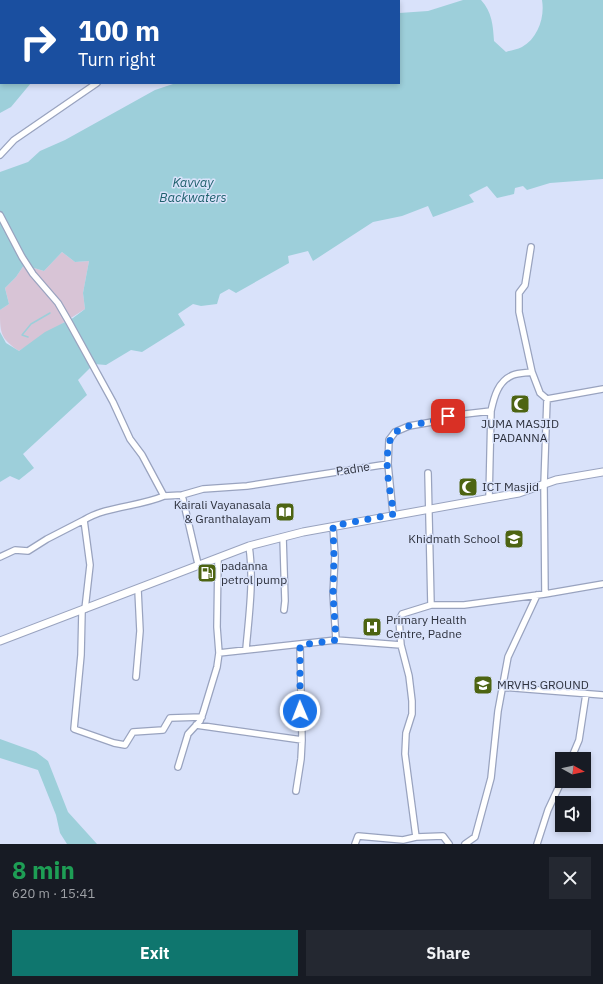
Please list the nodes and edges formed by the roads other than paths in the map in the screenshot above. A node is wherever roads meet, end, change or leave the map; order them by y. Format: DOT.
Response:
graph roads {
  1 [pos="96,84"];
  2 [pos="0,155"];
  3 [pos="0,215"];
  4 [pos="531,247"];
  5 [pos="532,372"];
  6 [pos="603,389"];
  7 [pos="547,399"];
  8 [pos="491,411"];
  9 [pos="388,464"];
  10 [pos="603,472"];
  11 [pos="428,473"];
  12 [pos="544,485"];
  13 [pos="182,495"];
  14 [pos="164,496"];
  15 [pos="489,498"];
  16 [pos="430,508"];
  17 [pos="394,514"];
  18 [pos="84,520"];
  19 [pos="333,526"];
  20 [pos="282,537"];
  21 [pos="249,546"];
  22 [pos="0,557"];
  23 [pos="218,558"];
  24 [pos="198,564"];
  25 [pos="603,584"];
  26 [pos="138,590"];
  27 [pos="545,594"];
  28 [pos="537,595"];
  29 [pos="431,605"];
  30 [pos="84,610"];
  31 [pos="284,610"];
  32 [pos="336,640"];
  33 [pos="0,641"];
  34 [pos="300,645"];
  35 [pos="401,646"];
  36 [pos="246,649"];
  37 [pos="219,653"];
  38 [pos="136,677"];
  39 [pos="502,687"];
  40 [pos="586,694"];
  41 [pos="603,695"];
  42 [pos="202,717"];
  43 [pos="196,725"];
  44 [pos="302,740"];
  45 [pos="574,752"];
  46 [pos="178,767"];
  47 [pos="558,788"];
  48 [pos="296,791"];
  49 [pos="416,837"];
  50 [pos="356,844"];
  51 [pos="449,844"];
  52 [pos="465,844"];
  53 [pos="537,844"];
  1 -- 2 [label="street"];
  3 -- 14 [label="street"];
  4 -- 5 [label="street"];
  5 -- 7 [label="street"];
  5 -- 8 [label="street"];
  6 -- 7 [label="street"];
  7 -- 12 [label="street"];
  8 -- 9 [label="street"];
  8 -- 15 [label="street"];
  9 -- 13 [label="street, Padne"];
  9 -- 17 [label="street"];
  10 -- 12 [label="main road"];
  11 -- 16 [label="street"];
  12 -- 15 [label="main road"];
  12 -- 27 [label="street"];
  13 -- 14 [label="street, Padne"];
  13 -- 24 [label="street"];
  14 -- 18 [label="street, Padne"];
  15 -- 16 [label="main road"];
  16 -- 17 [label="main road"];
  16 -- 29 [label="street"];
  17 -- 19 [label="main road"];
  18 -- 22 [label="street, Padne"];
  18 -- 30 [label="street"];
  19 -- 20 [label="main road"];
  19 -- 32 [label="street"];
  20 -- 21 [label="main road"];
  20 -- 31 [label="street"];
  21 -- 23 [label="main road"];
  21 -- 36 [label="street"];
  23 -- 24 [label="main road"];
  23 -- 37 [label="street"];
  24 -- 26 [label="main road"];
  25 -- 27 [label="street"];
  26 -- 30 [label="main road"];
  26 -- 38 [label="street"];
  27 -- 28 [label="street"];
  28 -- 29 [label="street"];
  28 -- 39 [label="street"];
  29 -- 35 [label="street"];
  30 -- 33 [label="main road"];
  30 -- 42 [label="street"];
  32 -- 34 [label="street"];
  32 -- 35 [label="street"];
  34 -- 36 [label="street"];
  34 -- 44 [label="street"];
  35 -- 49 [label="street"];
  36 -- 37 [label="street"];
  37 -- 42 [label="street"];
  39 -- 40 [label="street"];
  39 -- 52 [label="street"];
  40 -- 41 [label="street"];
  40 -- 45 [label="street"];
  42 -- 43 [label="street"];
  43 -- 44 [label="street"];
  43 -- 46 [label="street"];
  44 -- 48 [label="street"];
  47 -- 53 [label="street"];
  49 -- 50 [label="street"];
  49 -- 51 [label="street"];
}
